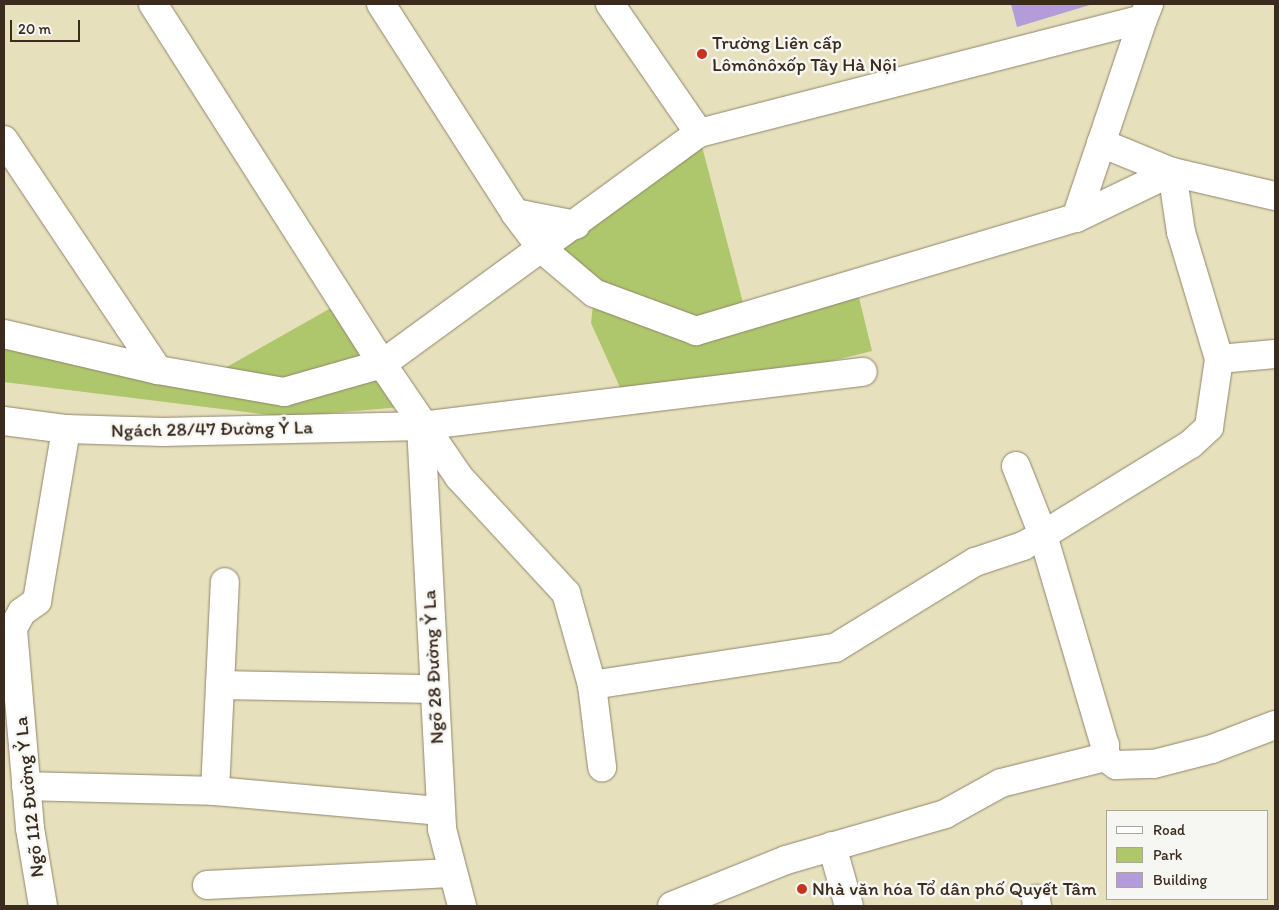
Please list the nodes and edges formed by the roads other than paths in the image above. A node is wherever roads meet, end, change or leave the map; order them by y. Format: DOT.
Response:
graph roads {
  1 [pos="381,4"];
  2 [pos="610,4"];
  3 [pos="156,5"];
  4 [pos="1146,11"];
  5 [pos="699,133"];
  6 [pos="4,140"];
  7 [pos="1101,143"];
  8 [pos="1172,172"];
  9 [pos="1275,196"];
  10 [pos="515,213"];
  11 [pos="1076,218"];
  12 [pos="576,225"];
  13 [pos="542,249"];
  14 [pos="4,334"];
  15 [pos="1275,354"];
  16 [pos="1219,359"];
  17 [pos="382,364"];
  18 [pos="158,370"];
  19 [pos="863,372"];
  20 [pos="4,421"];
  21 [pos="421,426"];
  22 [pos="66,429"];
  23 [pos="1016,466"];
  24 [pos="1043,535"];
  25 [pos="225,582"];
  26 [pos="10,621"];
  27 [pos="220,685"];
  28 [pos="592,685"];
  29 [pos="434,689"];
  30 [pos="1275,725"];
  31 [pos="1105,758"];
  32 [pos="602,767"];
  33 [pos="26,786"];
  34 [pos="215,791"];
  35 [pos="441,811"];
  36 [pos="832,846"];
  37 [pos="452,873"];
  38 [pos="206,886"];
  39 [pos="43,906"];
  40 [pos="462,906"];
  41 [pos="672,906"];
  42 [pos="849,906"];
  1 -- 10 [label="street"];
  2 -- 5 [label="street"];
  3 -- 17 [label="street"];
  4 -- 5 [label="street"];
  4 -- 7 [label="street"];
  5 -- 12 [label="street"];
  6 -- 18 [label="street"];
  7 -- 8 [label="street"];
  7 -- 11 [label="street"];
  8 -- 9 [label="street"];
  8 -- 11 [label="street"];
  8 -- 16 [label="street"];
  10 -- 12 [label="street"];
  10 -- 13 [label="street"];
  11 -- 13 [label="street"];
  12 -- 13 [label="street"];
  13 -- 17 [label="street"];
  14 -- 18 [label="street"];
  15 -- 16 [label="street"];
  16 -- 24 [label="street"];
  17 -- 18 [label="street"];
  17 -- 21 [label="street"];
  19 -- 21 [label="street, Ngách 28/47 Đường Ỷ La"];
  20 -- 22 [label="street, Ngách 28/47 Đường Ỷ La"];
  21 -- 22 [label="street, Ngách 28/47 Đường Ỷ La"];
  21 -- 28 [label="street"];
  21 -- 29 [label="street, Ngõ 28 Đường Ỷ La"];
  22 -- 26 [label="street, Ngõ 112 Đường Ỷ La"];
  23 -- 24 [label="street"];
  24 -- 28 [label="street"];
  24 -- 31 [label="street"];
  25 -- 27 [label="street"];
  26 -- 33 [label="street, Ngõ 112 Đường Ỷ La"];
  27 -- 29 [label="street"];
  27 -- 34 [label="street"];
  28 -- 32 [label="street"];
  29 -- 35 [label="street, Ngõ 28 Đường Ỷ La"];
  30 -- 31 [label="street"];
  31 -- 36 [label="street"];
  33 -- 34 [label="street"];
  33 -- 39 [label="street, Ngõ 112 Đường Ỷ La"];
  34 -- 35 [label="street"];
  35 -- 37 [label="street, Ngõ 28 Đường Ỷ La"];
  36 -- 41 [label="street"];
  36 -- 42 [label="street"];
  37 -- 38 [label="street"];
  37 -- 40 [label="street, Ngõ 28 Đường Ỷ La"];
}
